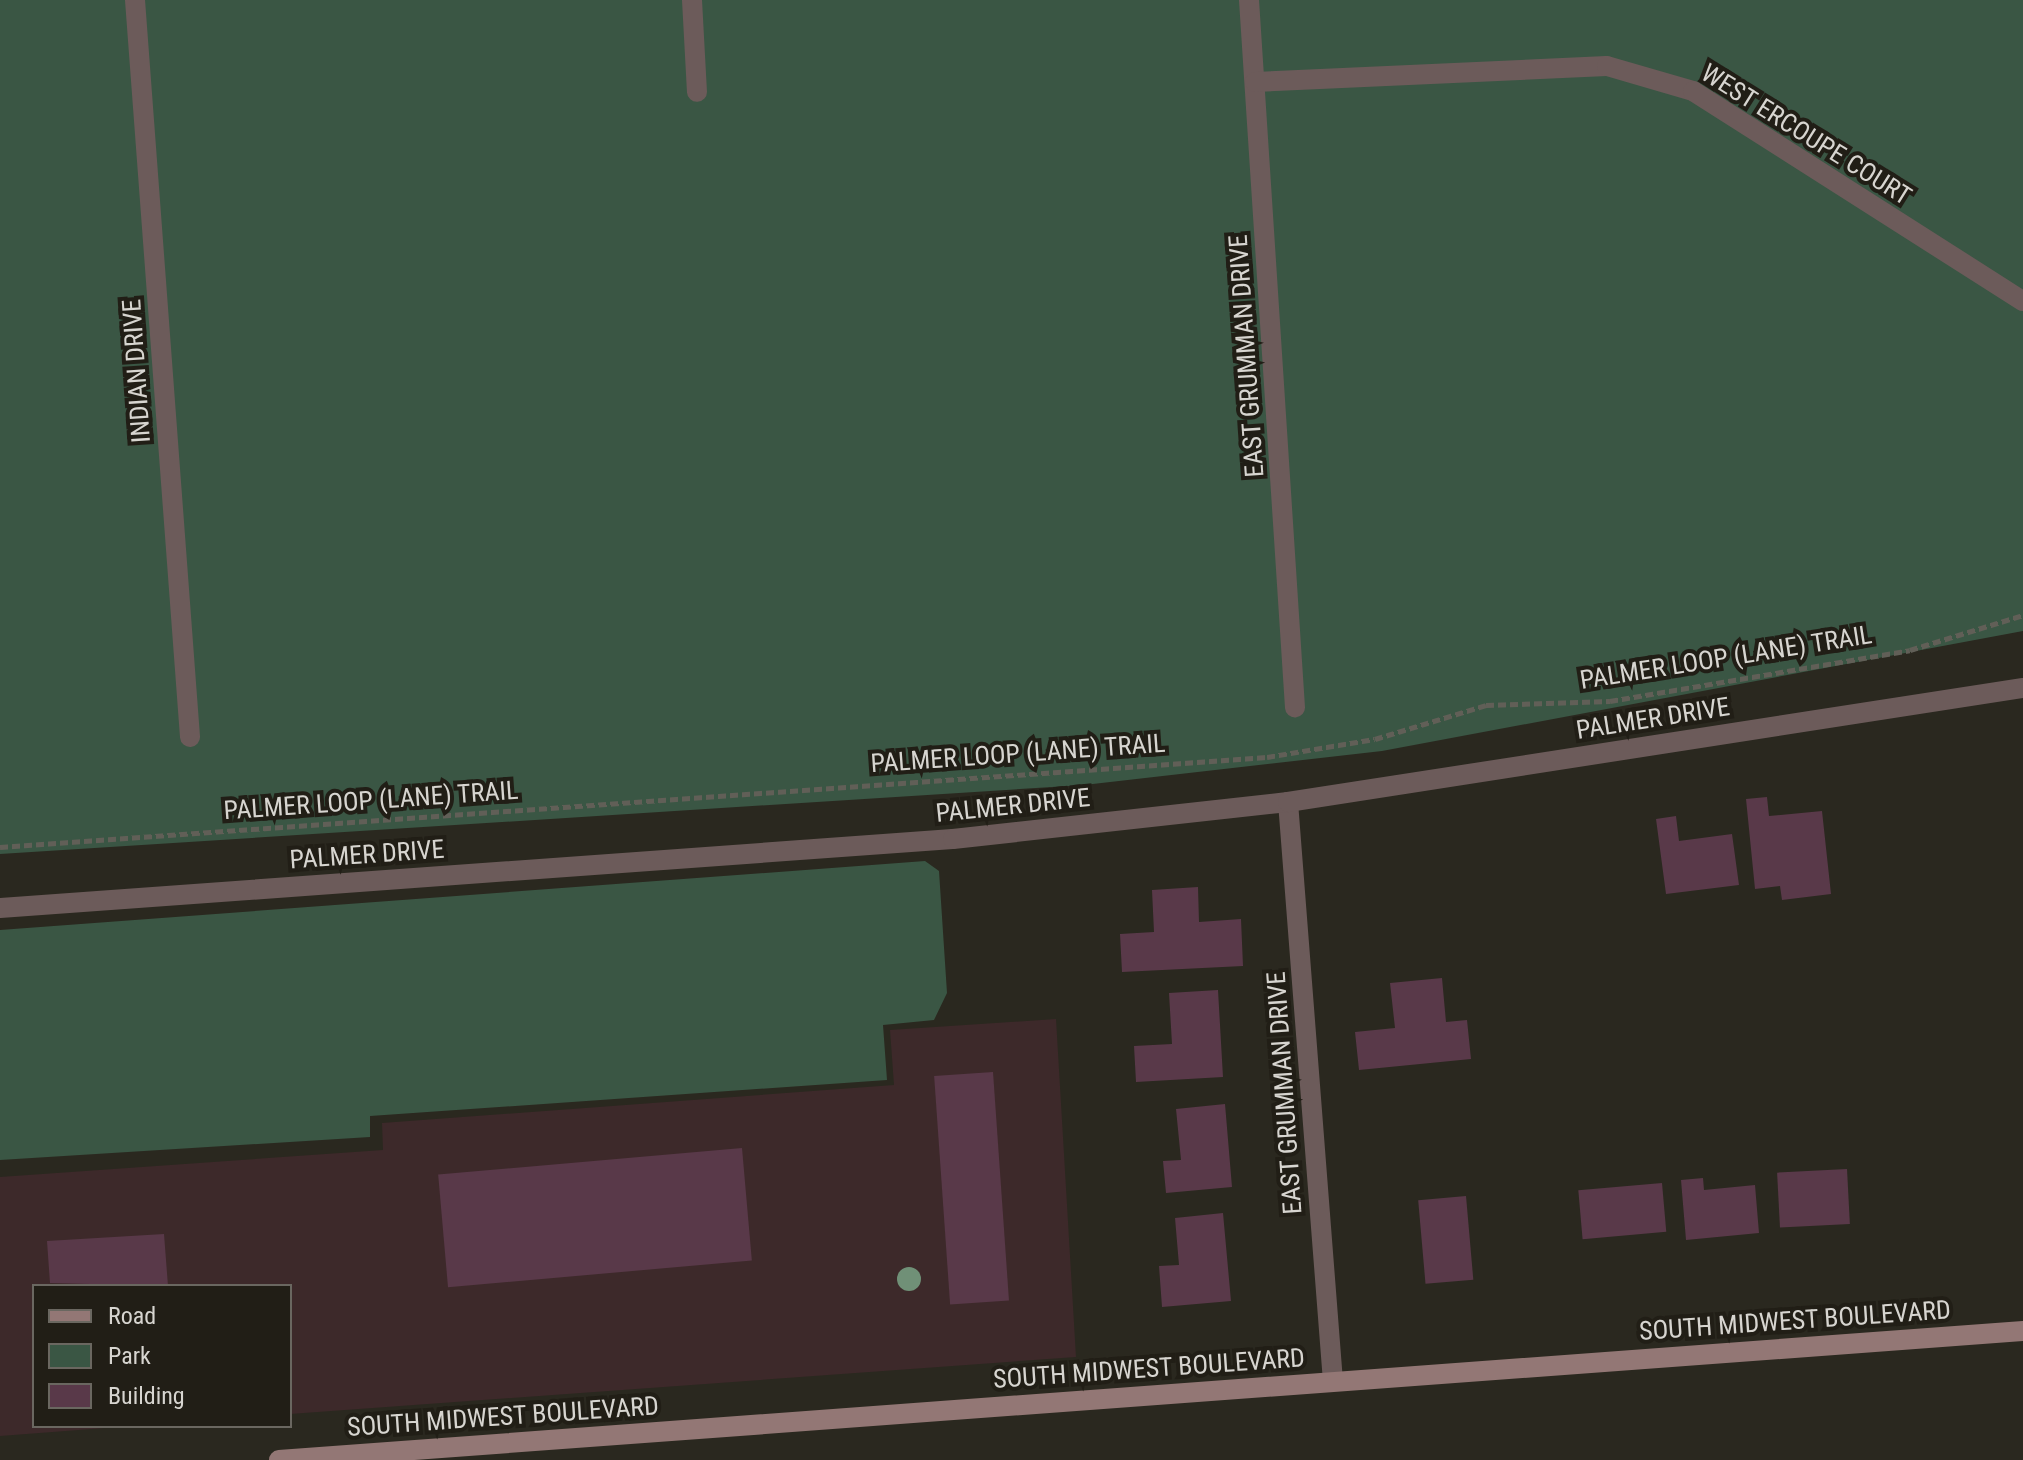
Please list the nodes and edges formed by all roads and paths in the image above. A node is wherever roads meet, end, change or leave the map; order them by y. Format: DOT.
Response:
graph roads {
  1 [pos="135,0"];
  2 [pos="692,0"];
  3 [pos="1249,0"];
  4 [pos="1255,82"];
  5 [pos="697,92"];
  6 [pos="2023,301"];
  7 [pos="2023,615"];
  8 [pos="2023,688"];
  9 [pos="1295,708"];
  10 [pos="190,737"];
  11 [pos="1288,802"];
  12 [pos="0,847"];
  13 [pos="0,908"];
  14 [pos="2023,1331"];
  15 [pos="1333,1381"];
  16 [pos="279,1460"];
  1 -- 10 [label="street, INDIAN DRIVE"];
  2 -- 5 [label="street"];
  3 -- 4 [label="street, EAST GRUMMAN DRIVE"];
  4 -- 6 [label="street, WEST ERCOUPE COURT"];
  4 -- 9 [label="street, EAST GRUMMAN DRIVE"];
  7 -- 12 [label="path, PALMER LOOP (LANE) TRAIL"];
  8 -- 11 [label="street, PALMER DRIVE"];
  11 -- 13 [label="street, PALMER DRIVE"];
  11 -- 15 [label="street, EAST GRUMMAN DRIVE"];
  14 -- 15 [label="main road, SOUTH MIDWEST BOULEVARD"];
  15 -- 16 [label="main road, SOUTH MIDWEST BOULEVARD"];
}
